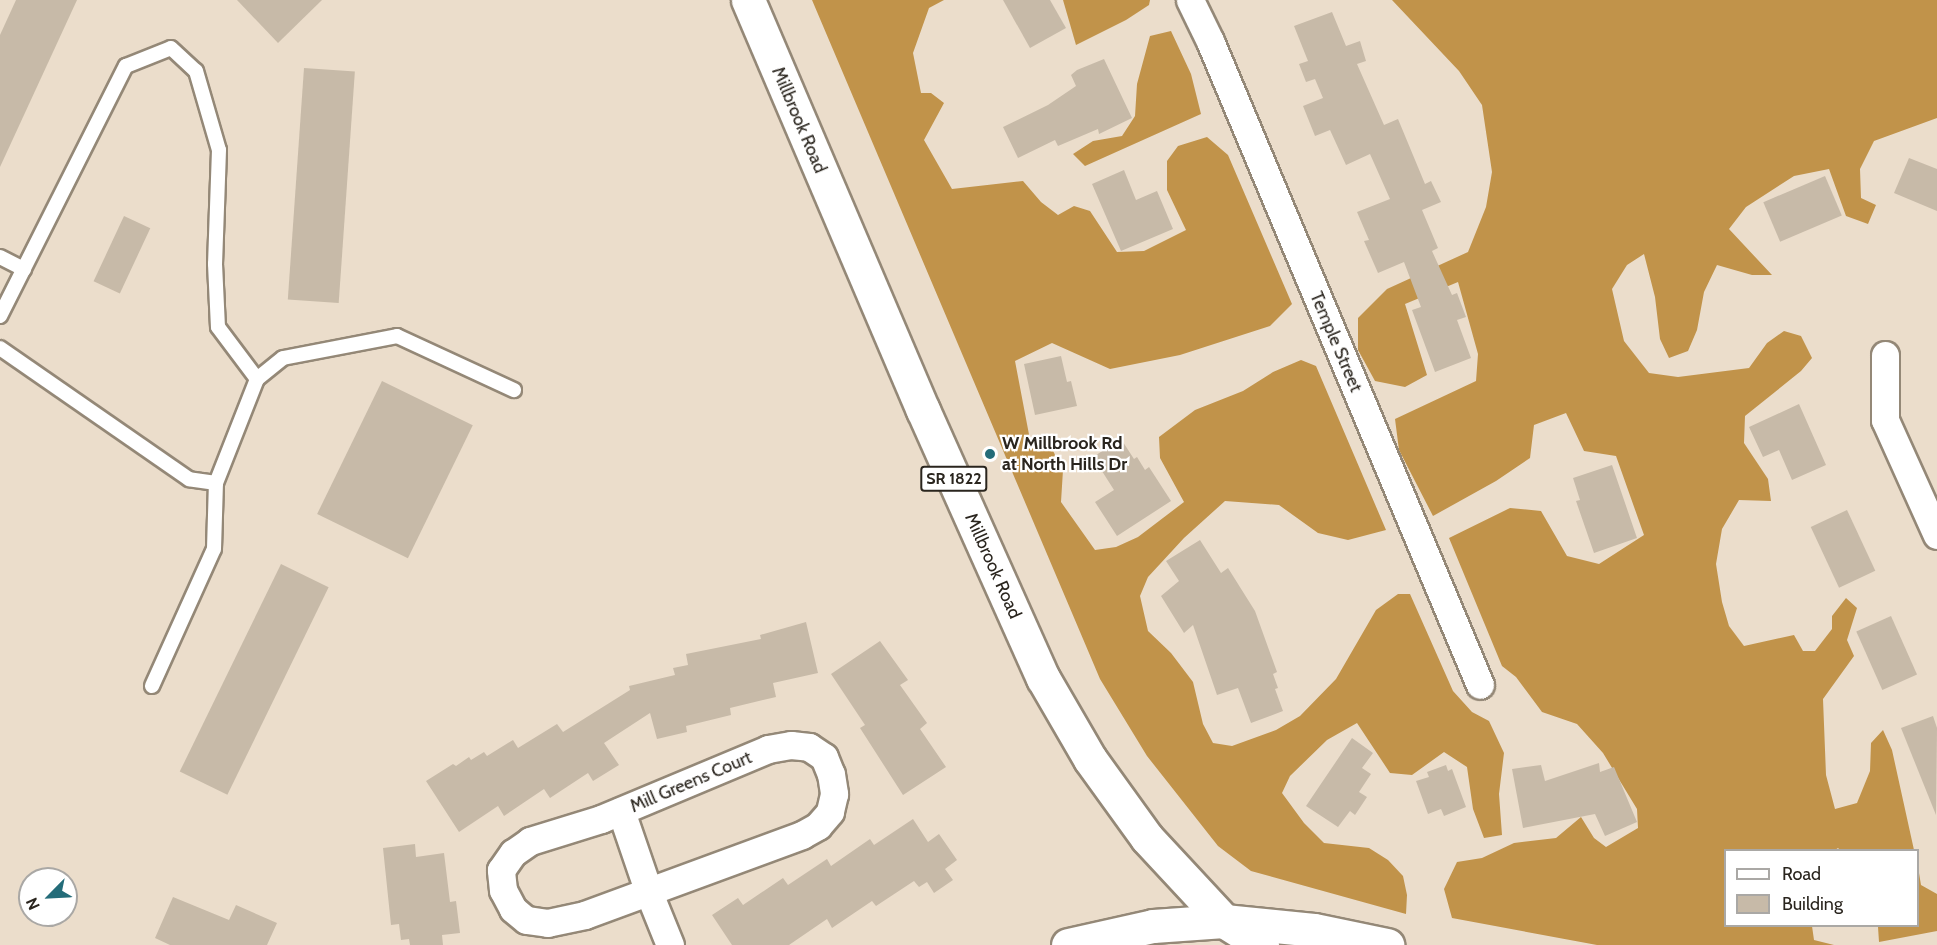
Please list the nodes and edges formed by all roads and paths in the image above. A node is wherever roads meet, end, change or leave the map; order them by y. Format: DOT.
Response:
graph roads {
  1 [pos="748,0"];
  2 [pos="1191,0"];
  3 [pos="0,257"];
  4 [pos="24,269"];
  5 [pos="0,316"];
  6 [pos="0,348"];
  7 [pos="1886,355"];
  8 [pos="257,379"];
  9 [pos="514,390"];
  10 [pos="216,483"];
  11 [pos="1937,535"];
  12 [pos="1480,685"];
  13 [pos="152,686"];
  14 [pos="621,811"];
  15 [pos="649,893"];
  16 [pos="1233,933"];
  17 [pos="670,945"];
  18 [pos="1068,945"];
  19 [pos="1262,945"];
  20 [pos="1386,945"];
  1 -- 16 [label="main road, Millbrook Road / SR 1822"];
  2 -- 12 [label="street, Temple Street"];
  3 -- 4 [label="lane"];
  4 -- 5 [label="lane"];
  4 -- 8 [label="lane"];
  6 -- 10 [label="lane"];
  7 -- 11 [label="street"];
  8 -- 9 [label="lane"];
  8 -- 10 [label="lane"];
  10 -- 13 [label="lane"];
  14 -- 15 [label="street"];
  14 -- 15 [label="street, Mill Greens Court"];
  14 -- 15 [label="street, Mill Greens Court"];
  15 -- 17 [label="street"];
  16 -- 18 [label="main road"];
  16 -- 19 [label="main road, Millbrook Road / SR 1822"];
  16 -- 20 [label="main road"];
}
